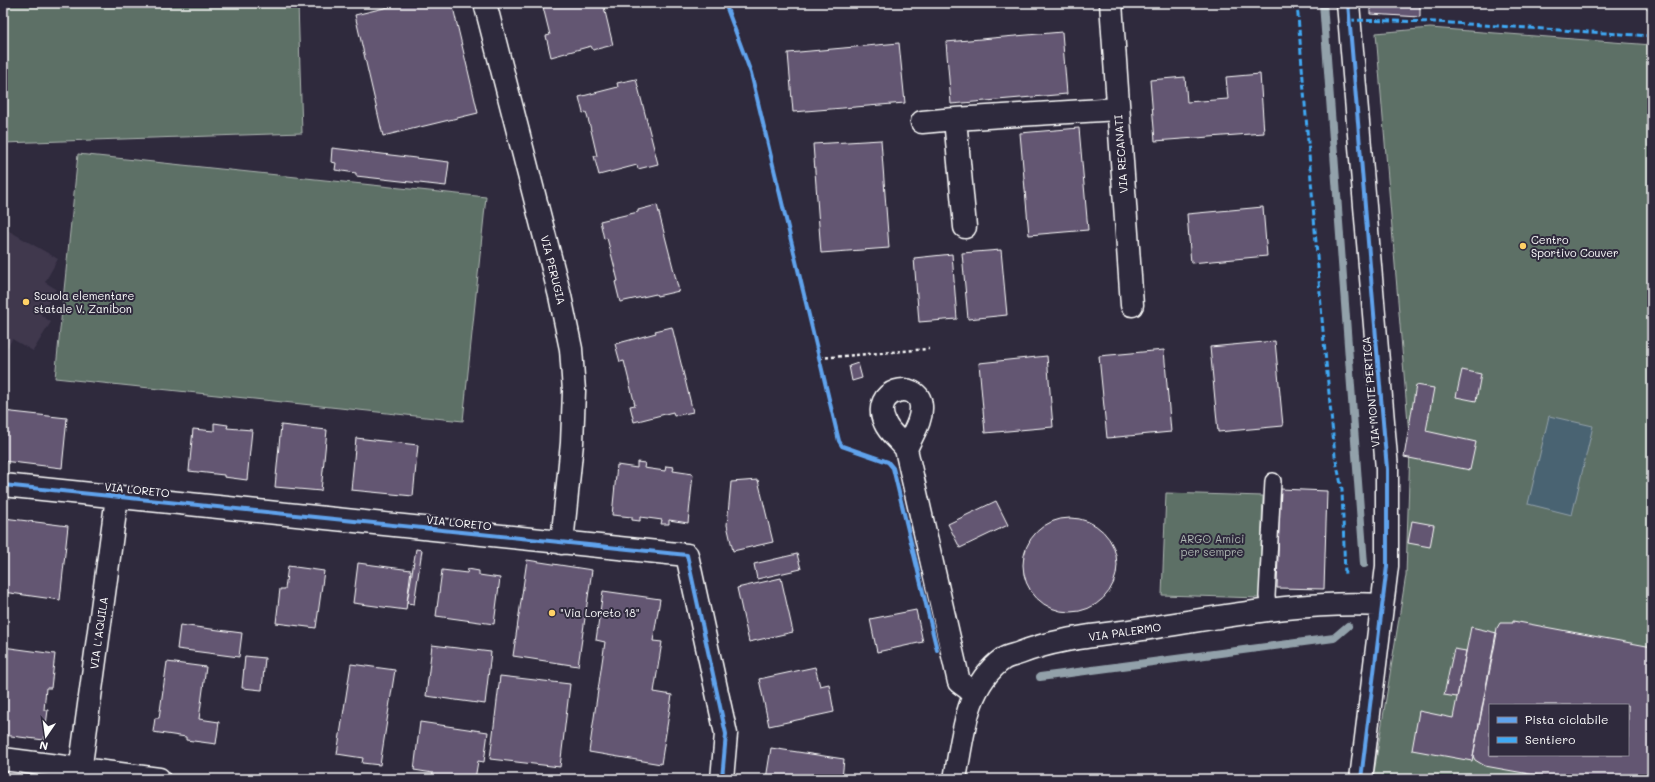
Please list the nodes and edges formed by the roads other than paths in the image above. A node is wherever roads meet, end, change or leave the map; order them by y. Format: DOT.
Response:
graph roads {
  1 [pos="485,3"];
  2 [pos="1111,3"];
  3 [pos="1348,3"];
  4 [pos="1118,109"];
  5 [pos="955,119"];
  6 [pos="922,122"];
  7 [pos="965,227"];
  8 [pos="1132,305"];
  9 [pos="906,449"];
  10 [pos="1273,481"];
  11 [pos="3,485"];
  12 [pos="117,497"];
  13 [pos="562,543"];
  14 [pos="1382,606"];
  15 [pos="1269,610"];
  16 [pos="974,693"];
  17 [pos="3,759"];
  18 [pos="79,774"];
  19 [pos="159,779"];
  20 [pos="722,779"];
  21 [pos="955,779"];
  22 [pos="1362,779"];
  1 -- 13 [label="street, VIA PERUGIA"];
  2 -- 4 [label="street, VIA RECANATI"];
  3 -- 14 [label="street, VIA MONTE PERTICA"];
  4 -- 5 [label="street"];
  4 -- 8 [label="street, VIA RECANATI"];
  5 -- 6 [label="street"];
  5 -- 7 [label="street"];
  9 -- 16 [label="street"];
  10 -- 15 [label="lane"];
  11 -- 12 [label="street, VIA LORETO"];
  12 -- 13 [label="street, VIA LORETO"];
  12 -- 18 [label="street, VIA L'AQUILA"];
  13 -- 20 [label="street, VIA LORETO"];
  14 -- 15 [label="street, VIA PALERMO"];
  14 -- 22 [label="street, VIA MONTE PERTICA"];
  15 -- 16 [label="street, VIA PALERMO"];
  16 -- 21 [label="street, VIA PALERMO"];
  17 -- 18 [label="street"];
  18 -- 19 [label="street"];
}
